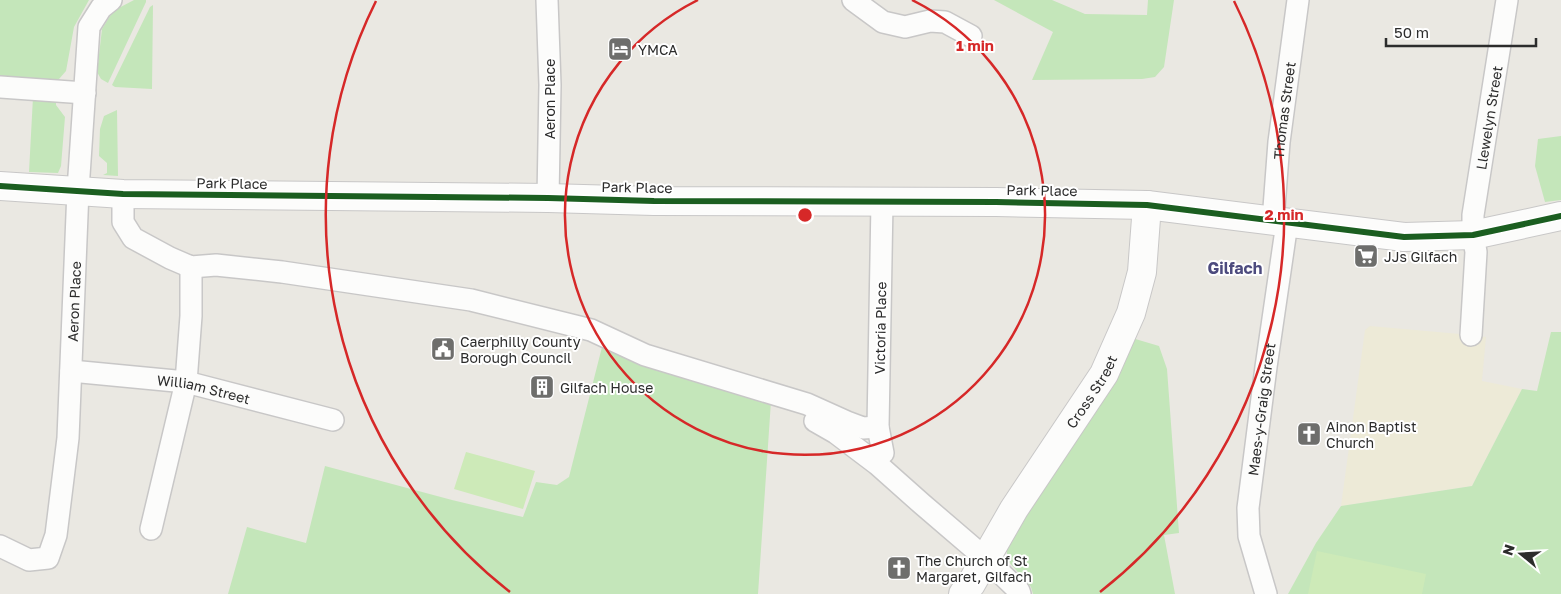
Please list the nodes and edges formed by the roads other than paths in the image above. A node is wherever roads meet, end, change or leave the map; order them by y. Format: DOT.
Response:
graph roads {
  1 [pos="111,0"];
  2 [pos="547,0"];
  3 [pos="853,0"];
  4 [pos="1298,0"];
  5 [pos="1507,0"];
  6 [pos="971,36"];
  7 [pos="0,87"];
  8 [pos="85,93"];
  9 [pos="0,186"];
  10 [pos="78,190"];
  11 [pos="123,194"];
  12 [pos="548,198"];
  13 [pos="882,202"];
  14 [pos="1147,205"];
  15 [pos="1561,216"];
  16 [pos="1280,222"];
  17 [pos="1473,235"];
  18 [pos="191,267"];
  19 [pos="1471,335"];
  20 [pos="71,371"];
  21 [pos="186,382"];
  22 [pos="804,415"];
  23 [pos="333,420"];
  24 [pos="878,427"];
  25 [pos="883,453"];
  26 [pos="151,530"];
  27 [pos="0,546"];
  28 [pos="986,558"];
  29 [pos="963,594"];
  30 [pos="1020,594"];
  31 [pos="1266,594"];
  1 -- 8 [label="street, Aeron Place"];
  2 -- 12 [label="street, Aeron Place"];
  3 -- 6 [label="street"];
  4 -- 16 [label="street, Thomas Street"];
  5 -- 17 [label="street, Llewelyn Street"];
  7 -- 8 [label="street"];
  8 -- 10 [label="street, Aeron Place"];
  9 -- 10 [label="street, Park Place"];
  10 -- 11 [label="street, Park Place"];
  10 -- 20 [label="street, Aeron Place"];
  11 -- 12 [label="street, Park Place"];
  11 -- 18 [label="street"];
  12 -- 13 [label="street, Park Place"];
  13 -- 14 [label="street, Park Place"];
  13 -- 24 [label="street, Victoria Place"];
  14 -- 16 [label="street, Park Place"];
  14 -- 28 [label="street, Cross Street"];
  15 -- 17 [label="street, Park Place"];
  16 -- 17 [label="street, Park Place"];
  16 -- 31 [label="street, Maes-y-Graig Street"];
  17 -- 19 [label="street, Llewelyn Street"];
  18 -- 21 [label="street"];
  18 -- 24 [label="street"];
  20 -- 21 [label="street, William Street"];
  20 -- 27 [label="street, Aeron Place"];
  21 -- 23 [label="street, William Street"];
  21 -- 26 [label="street"];
  22 -- 28 [label="street"];
  24 -- 25 [label="street, Victoria Place"];
  28 -- 29 [label="street, Cross Street"];
  28 -- 30 [label="street"];
}
